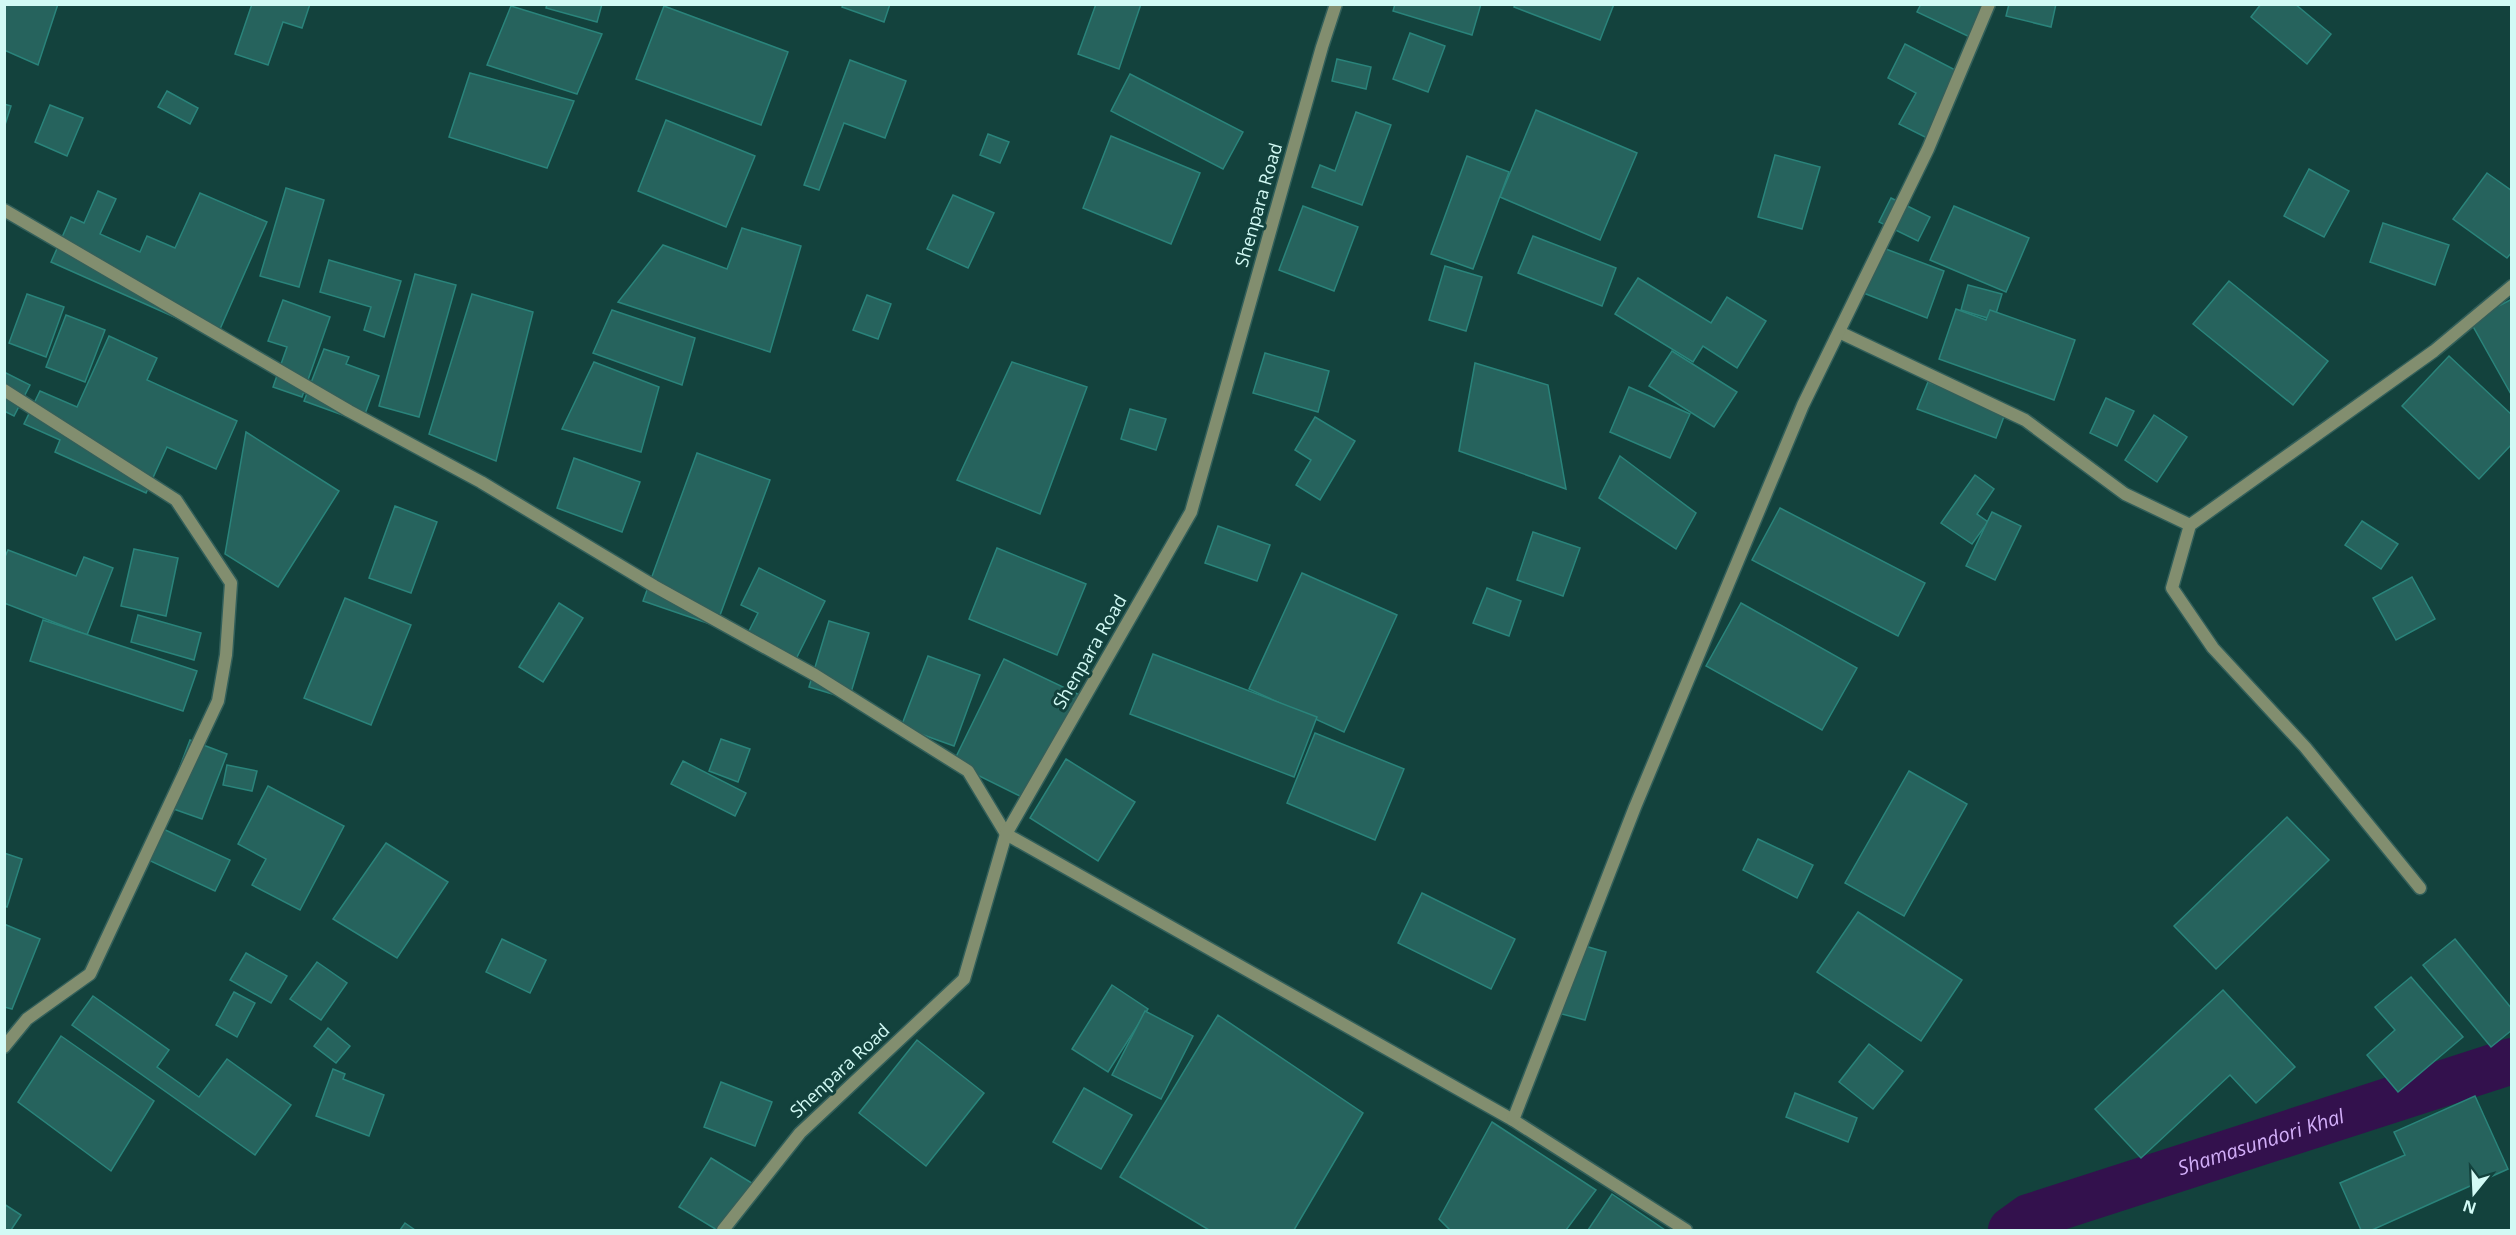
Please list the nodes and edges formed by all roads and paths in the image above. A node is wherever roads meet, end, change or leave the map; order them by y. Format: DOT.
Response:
graph roads {
  1 [pos="1336,4"];
  2 [pos="1989,4"];
  3 [pos="4,210"];
  4 [pos="2511,286"];
  5 [pos="1839,332"];
  6 [pos="4,390"];
  7 [pos="2190,525"];
  8 [pos="1006,834"];
  9 [pos="2420,888"];
  10 [pos="4,1047"];
  11 [pos="1513,1120"];
  12 [pos="723,1230"];
  13 [pos="1686,1230"];
  1 -- 8 [label="street, Shenpara Road"];
  2 -- 5 [label="street"];
  3 -- 8 [label="street"];
  4 -- 7 [label="street"];
  5 -- 7 [label="street"];
  5 -- 11 [label="street"];
  6 -- 10 [label="street"];
  7 -- 9 [label="street"];
  8 -- 11 [label="street"];
  8 -- 12 [label="street, Shenpara Road"];
  11 -- 13 [label="street"];
}
